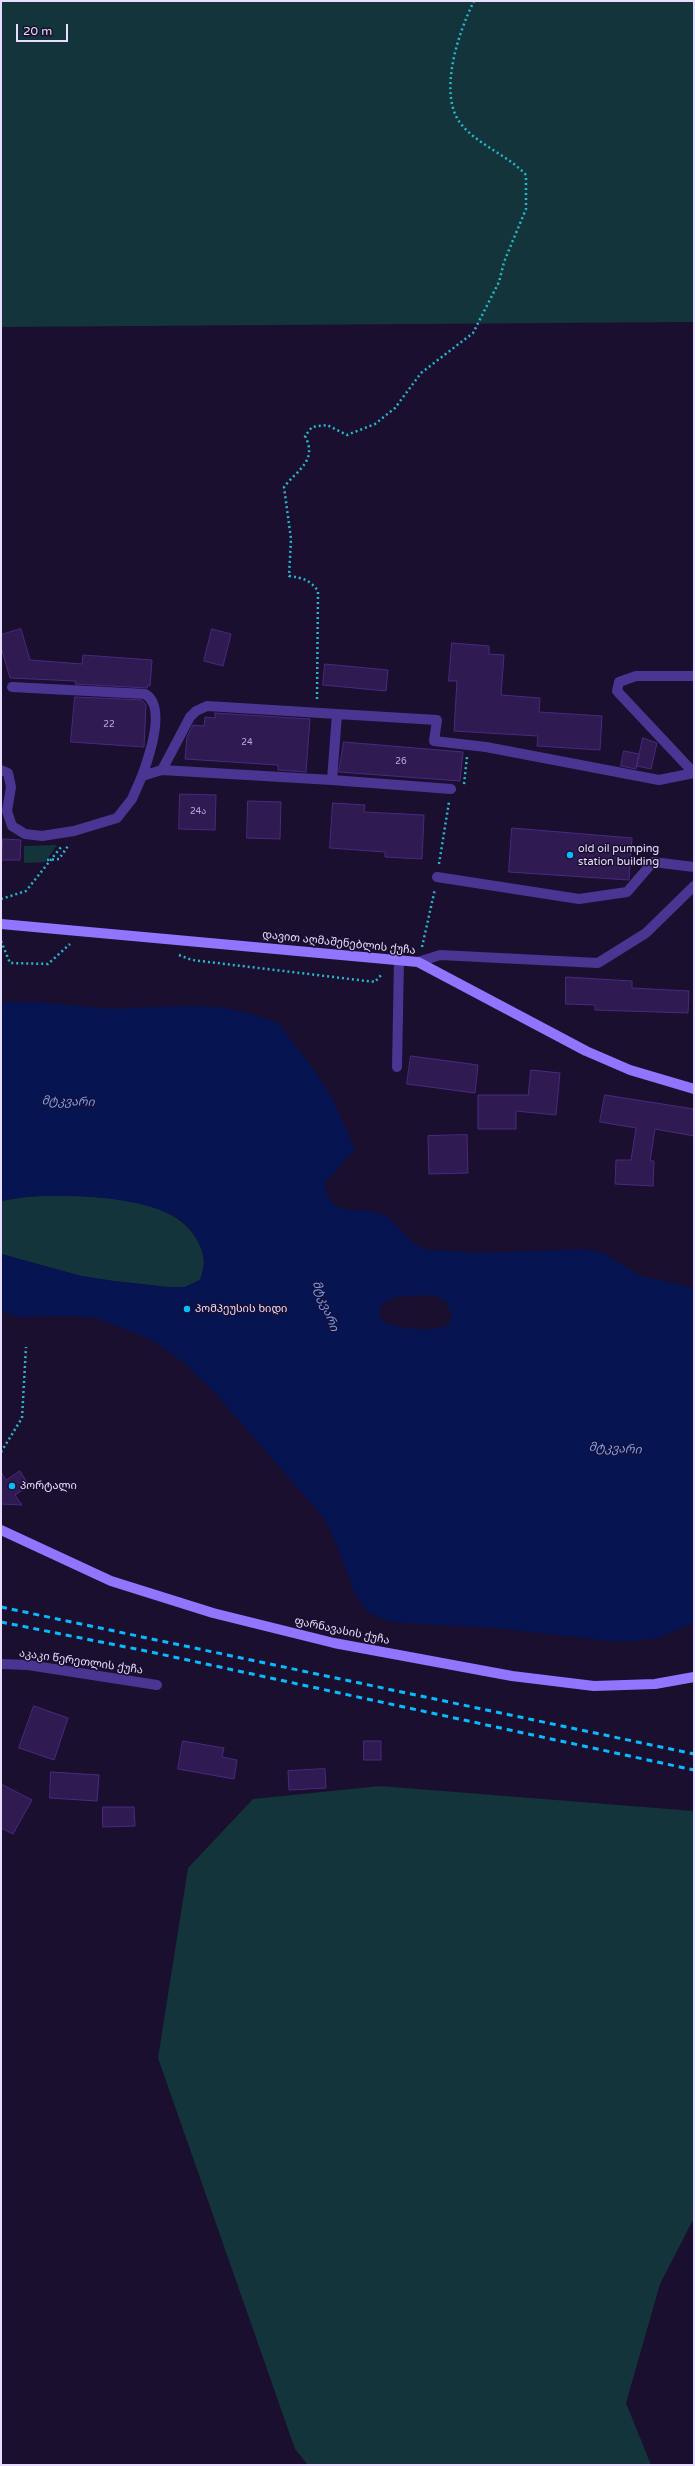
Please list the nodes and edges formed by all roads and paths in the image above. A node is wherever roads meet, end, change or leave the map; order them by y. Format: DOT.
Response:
graph roads {
  1 [pos="474,1"];
  2 [pos="694,676"];
  3 [pos="12,687"];
  4 [pos="337,714"];
  5 [pos="469,745"];
  6 [pos="1,770"];
  7 [pos="162,770"];
  8 [pos="694,773"];
  9 [pos="142,776"];
  10 [pos="332,780"];
  11 [pos="451,789"];
  12 [pos="74,831"];
  13 [pos="59,859"];
  14 [pos="47,860"];
  15 [pos="51,860"];
  16 [pos="694,867"];
  17 [pos="437,877"];
  18 [pos="694,886"];
  19 [pos="1,899"];
  20 [pos="1,924"];
  21 [pos="1,941"];
  22 [pos="71,943"];
  23 [pos="422,947"];
  24 [pos="172,952"];
  25 [pos="399,959"];
  26 [pos="418,962"];
  27 [pos="382,974"];
  28 [pos="397,1067"];
  29 [pos="694,1089"];
  30 [pos="26,1346"];
  31 [pos="1,1452"];
  32 [pos="1,1530"];
  33 [pos="1,1664"];
  34 [pos="694,1677"];
  35 [pos="157,1685"];
  1 -- 4 [label="path"];
  2 -- 8 [label="street"];
  3 -- 9 [label="street"];
  4 -- 5 [label="street"];
  4 -- 7 [label="street"];
  4 -- 10 [label="street"];
  5 -- 8 [label="street"];
  5 -- 11 [label="path"];
  6 -- 12 [label="street"];
  7 -- 9 [label="street"];
  7 -- 10 [label="street"];
  9 -- 12 [label="street"];
  10 -- 11 [label="street"];
  11 -- 17 [label="path"];
  12 -- 15 [label="path"];
  13 -- 15 [label="path"];
  14 -- 15 [label="path"];
  15 -- 19 [label="path"];
  16 -- 17 [label="street"];
  17 -- 23 [label="path"];
  18 -- 26 [label="street"];
  20 -- 25 [label="main road, დავით აღმაშენებლის ქუჩა"];
  21 -- 22 [label="path"];
  24 -- 27 [label="path"];
  25 -- 26 [label="main road, დავით აღმაშენებლის ქუჩა"];
  25 -- 28 [label="street"];
  26 -- 29 [label="main road, დავით აღმაშენებლის ქუჩა"];
  30 -- 31 [label="path"];
  32 -- 34 [label="main road, ფარნავასის ქუჩა"];
  33 -- 35 [label="street, აკაკი წერეთლის ქუჩა"];
}
